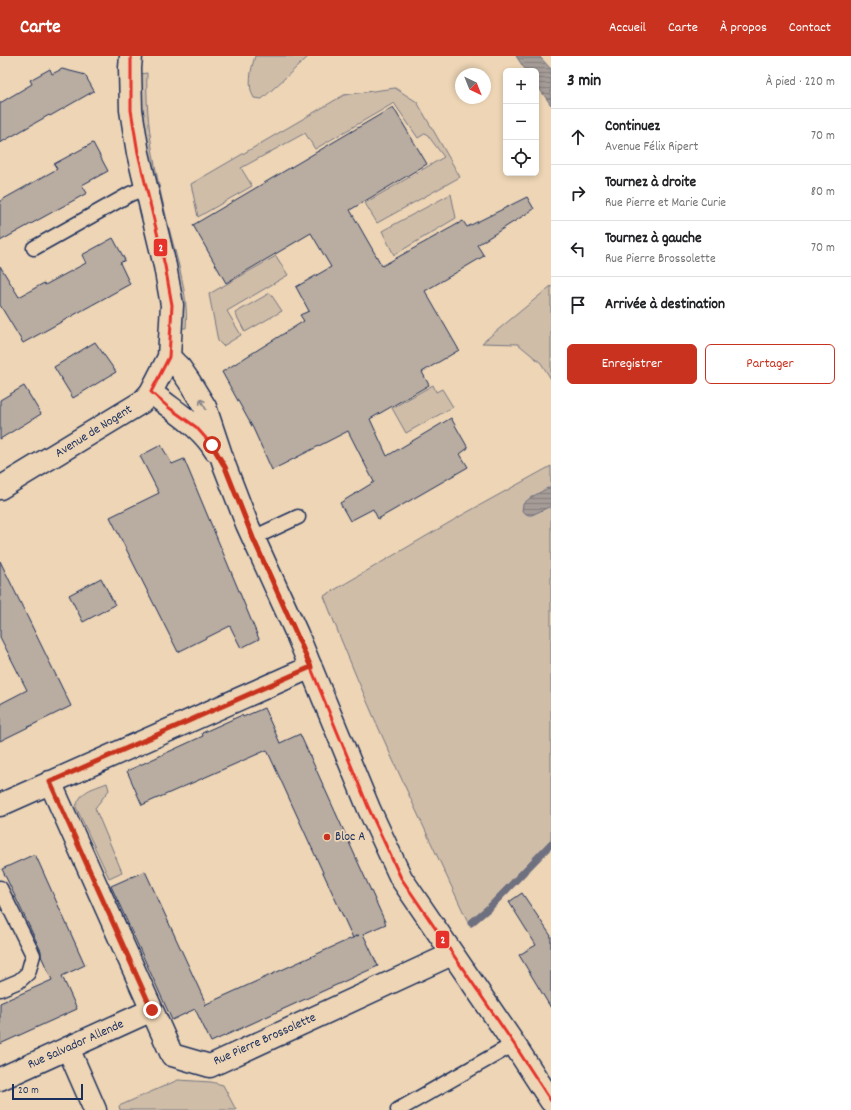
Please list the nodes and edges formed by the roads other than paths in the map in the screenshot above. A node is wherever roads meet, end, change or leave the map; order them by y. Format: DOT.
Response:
graph roads {
  1 [pos="131,56"];
  2 [pos="145,188"];
  3 [pos="34,248"];
  4 [pos="168,357"];
  5 [pos="151,392"];
  6 [pos="225,467"];
  7 [pos="0,488"];
  8 [pos="298,517"];
  9 [pos="253,538"];
  10 [pos="311,667"];
  11 [pos="50,782"];
  12 [pos="0,805"];
  13 [pos="0,888"];
  14 [pos="452,954"];
  15 [pos="0,989"];
  16 [pos="152,1010"];
  17 [pos="514,1044"];
  18 [pos="68,1048"];
  19 [pos="0,1079"];
  20 [pos="551,1101"];
  21 [pos="95,1110"];
  22 [pos="398,1110"];
  1 -- 2 [label="street"];
  2 -- 3 [label="lane"];
  2 -- 4 [label="street"];
  4 -- 5 [label="street, Avenue de Nogent"];
  6 -- 4 [label="street, one-way"];
  5 -- 6 [label="street"];
  5 -- 7 [label="street, Avenue de Nogent"];
  6 -- 9 [label="street"];
  8 -- 9 [label="lane"];
  9 -- 10 [label="street"];
  10 -- 11 [label="street"];
  10 -- 14 [label="street"];
  11 -- 12 [label="street"];
  11 -- 16 [label="street, Rue Pierre Brossolette"];
  13 -- 15 [label="lane"];
  14 -- 16 [label="street, Rue Pierre Brossolette"];
  14 -- 17 [label="street"];
  16 -- 18 [label="street, Rue Salvador Allende"];
  17 -- 20 [label="street"];
  17 -- 22 [label="lane"];
  18 -- 19 [label="street, Rue Salvador Allende"];
  18 -- 21 [label="street"];
}
